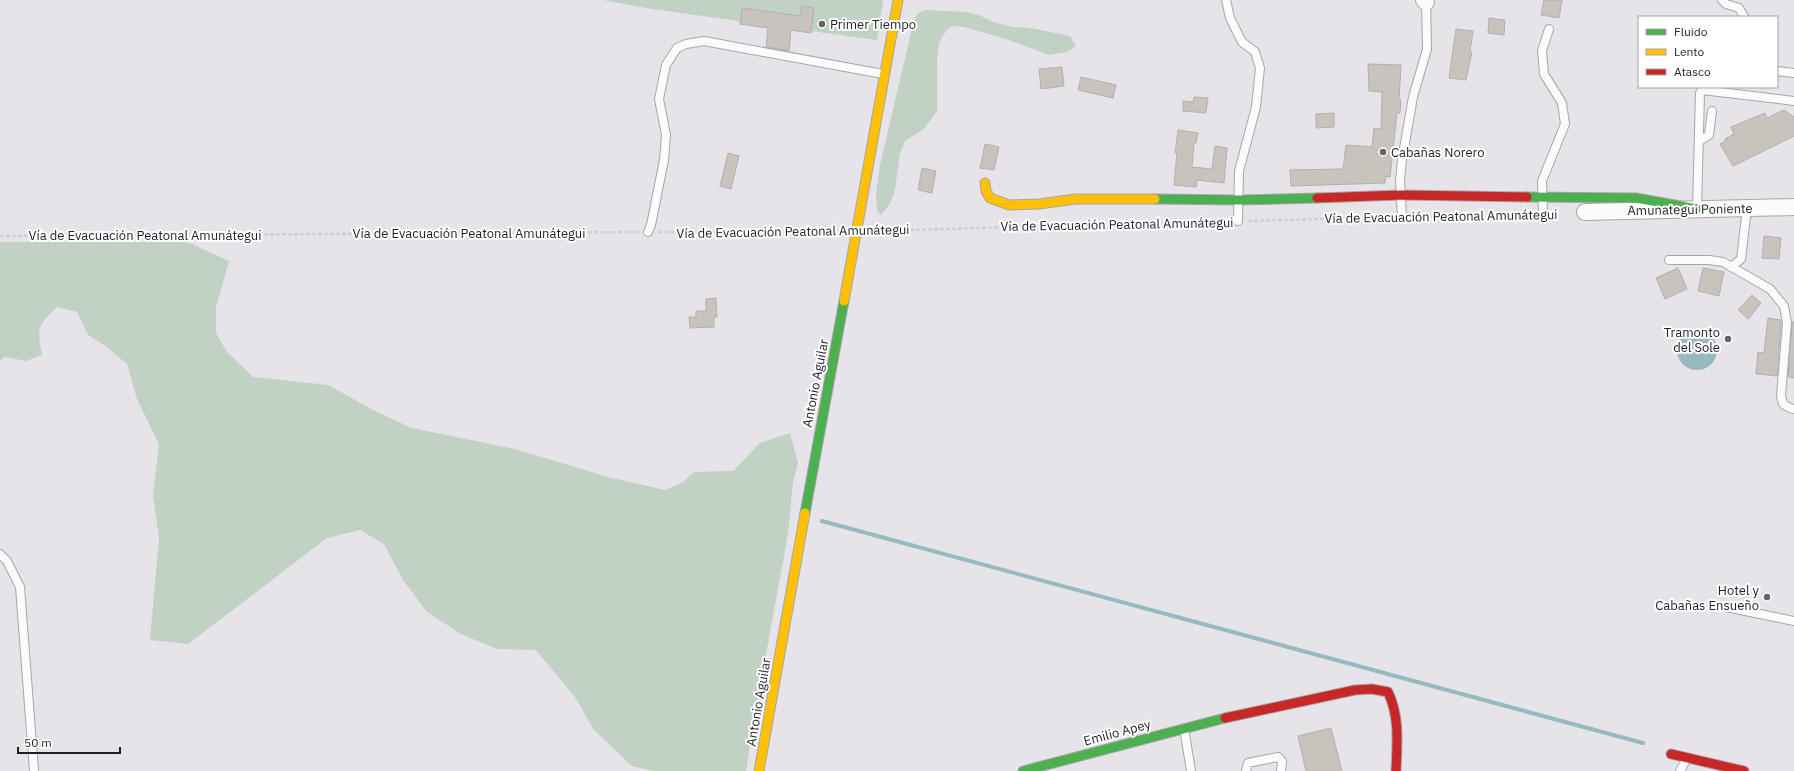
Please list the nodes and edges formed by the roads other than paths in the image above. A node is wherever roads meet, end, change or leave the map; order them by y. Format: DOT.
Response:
graph roads {
  1 [pos="898,0"];
  2 [pos="1226,0"];
  3 [pos="1722,0"];
  4 [pos="1425,1"];
  5 [pos="1743,16"];
  6 [pos="1549,29"];
  7 [pos="1778,70"];
  8 [pos="1794,73"];
  9 [pos="885,74"];
  10 [pos="1794,101"];
  11 [pos="1712,111"];
  12 [pos="1699,141"];
  13 [pos="985,183"];
  14 [pos="1401,195"];
  15 [pos="1542,197"];
  16 [pos="1239,200"];
  17 [pos="1794,207"];
  18 [pos="1747,208"];
  19 [pos="1697,209"];
  20 [pos="1585,212"];
  21 [pos="1543,213"];
  22 [pos="1402,217"];
  23 [pos="1238,221"];
  24 [pos="648,232"];
  25 [pos="1668,260"];
  26 [pos="1731,268"];
  27 [pos="1794,409"];
  28 [pos="0,554"];
  29 [pos="1726,607"];
  30 [pos="1794,621"];
  31 [pos="1184,728"];
  32 [pos="1671,754"];
  33 [pos="1687,758"];
  34 [pos="1059,766"];
  35 [pos="34,771"];
  36 [pos="759,771"];
  37 [pos="1023,771"];
  38 [pos="1191,771"];
  39 [pos="1246,771"];
  40 [pos="1281,771"];
  41 [pos="1396,771"];
  42 [pos="1680,771"];
  43 [pos="1744,771"];
  1 -- 9 [label="street, Antonio Aguilar"];
  2 -- 16 [label="lane"];
  3 -- 5 [label="lane"];
  4 -- 14 [label="lane"];
  6 -- 15 [label="lane"];
  7 -- 8 [label="lane"];
  9 -- 24 [label="lane"];
  9 -- 36 [label="street, Antonio Aguilar"];
  10 -- 12 [label="lane"];
  11 -- 12 [label="lane"];
  12 -- 19 [label="lane"];
  13 -- 16 [label="street"];
  14 -- 15 [label="street"];
  14 -- 16 [label="street"];
  14 -- 22 [label="lane"];
  15 -- 19 [label="street"];
  15 -- 21 [label="lane"];
  16 -- 23 [label="lane"];
  17 -- 18 [label="street, Amunategui Poniente"];
  18 -- 19 [label="street, Amunategui Poniente"];
  18 -- 26 [label="lane"];
  19 -- 20 [label="street, Amunategui Poniente"];
  25 -- 26 [label="lane"];
  26 -- 27 [label="lane"];
  28 -- 35 [label="lane"];
  29 -- 30 [label="lane"];
  31 -- 34 [label="street, Emilio Apey"];
  31 -- 38 [label="lane"];
  31 -- 41 [label="street, Emilio Apey"];
  32 -- 33 [label="street"];
  33 -- 42 [label="lane"];
  33 -- 43 [label="street"];
  34 -- 37 [label="street, Emilio Apey"];
  39 -- 40 [label="lane"];
}
